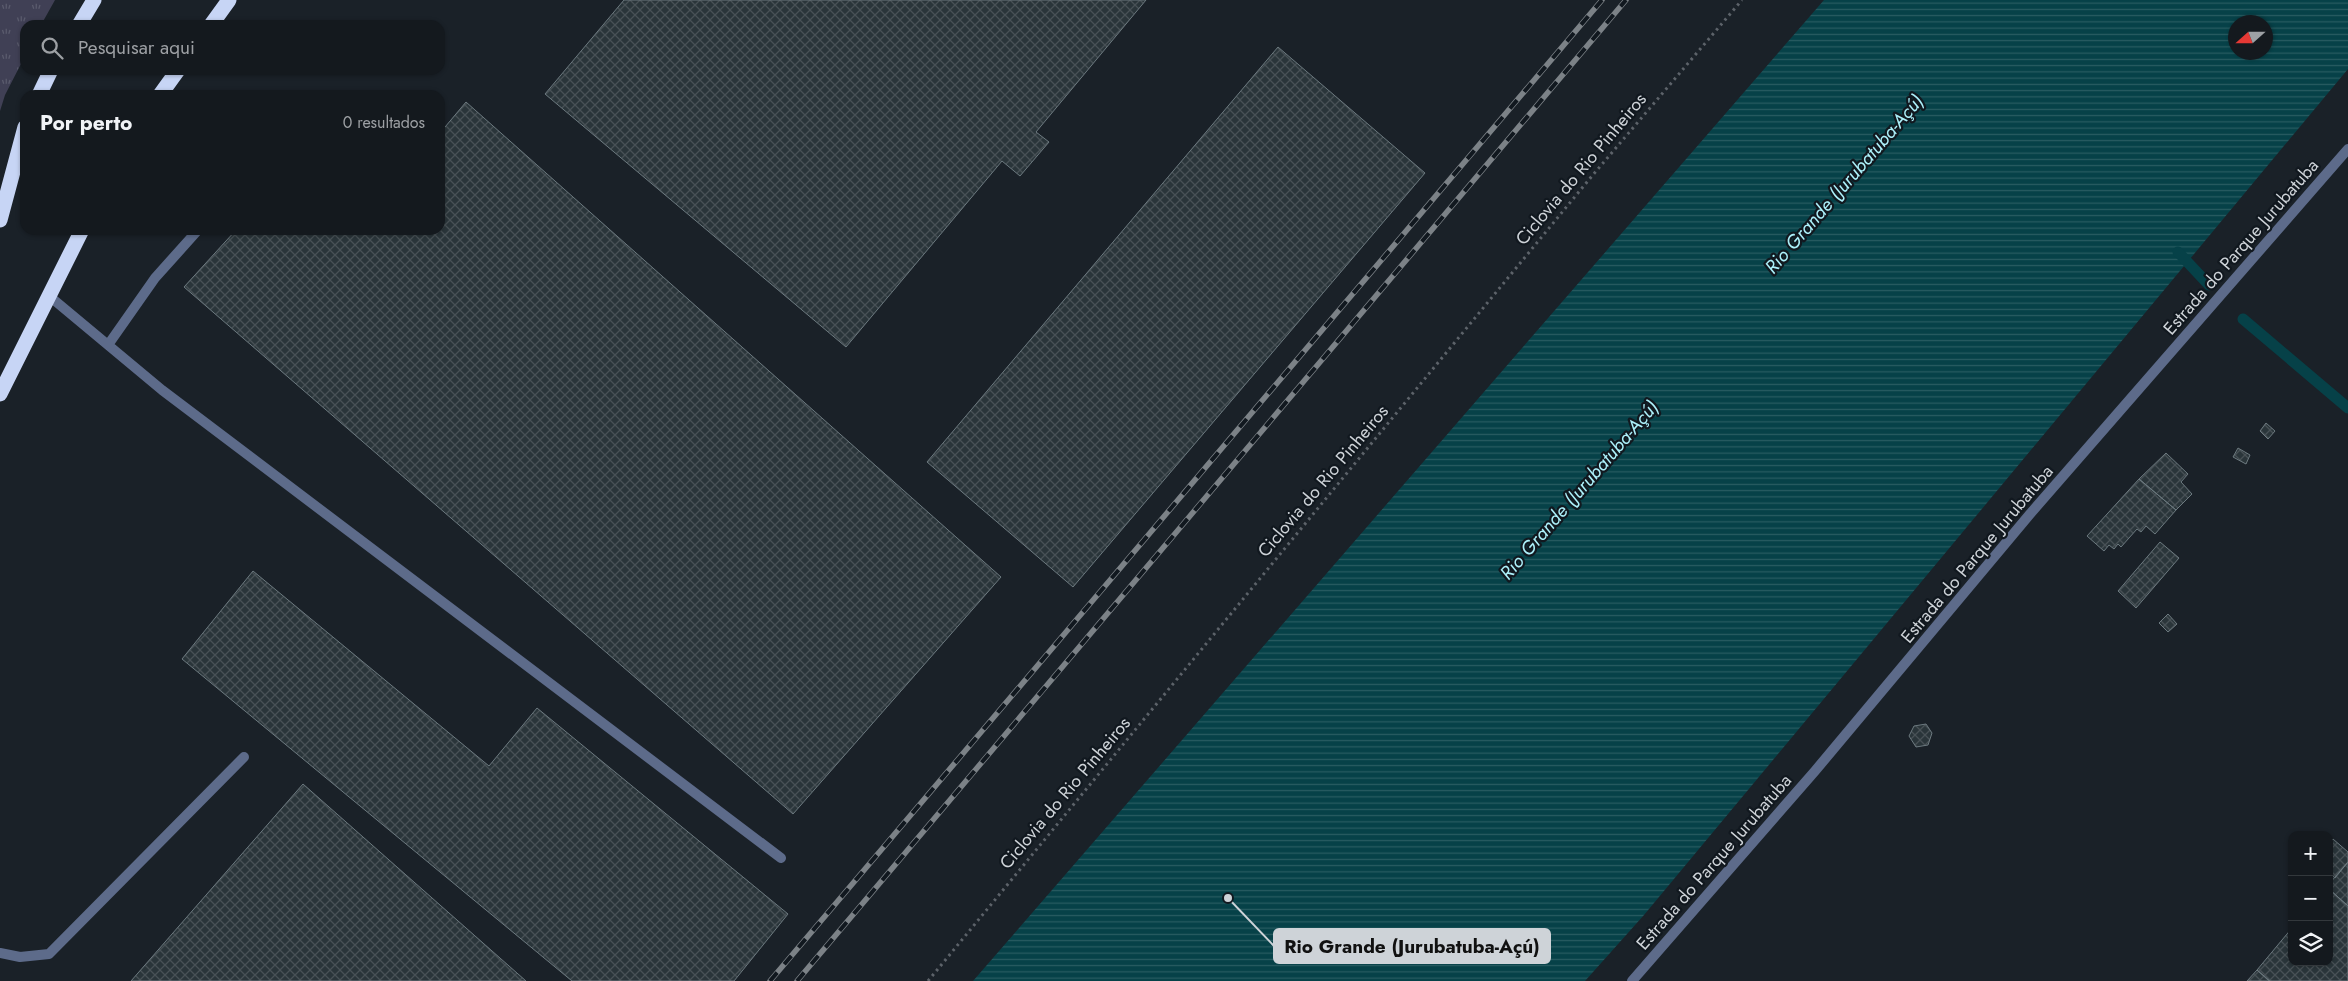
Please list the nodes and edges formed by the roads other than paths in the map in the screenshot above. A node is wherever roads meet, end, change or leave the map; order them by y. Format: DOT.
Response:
graph roads {
  1 [pos="94,0"];
  2 [pos="229,0"];
  3 [pos="82,20"];
  4 [pos="215,20"];
  5 [pos="49,75"];
  6 [pos="174,75"];
  7 [pos="41,90"];
  8 [pos="164,90"];
  9 [pos="20,145"];
  10 [pos="2348,149"];
  11 [pos="0,220"];
  12 [pos="79,235"];
  13 [pos="194,235"];
  14 [pos="48,295"];
  15 [pos="108,345"];
  16 [pos="0,394"];
  17 [pos="244,757"];
  18 [pos="781,858"];
  19 [pos="0,953"];
  20 [pos="1632,981"];
  1 -- 3 [label="highway"];
  2 -- 4 [label="highway"];
  5 -- 7 [label="highway"];
  6 -- 8 [label="highway"];
  9 -- 11 [label="highway"];
  10 -- 20 [label="lane, Estrada do Parque Jurubatuba"];
  12 -- 14 [label="highway"];
  13 -- 15 [label="lane"];
  14 -- 15 [label="lane"];
  14 -- 16 [label="highway"];
  15 -- 18 [label="lane"];
  17 -- 19 [label="lane"];
}
